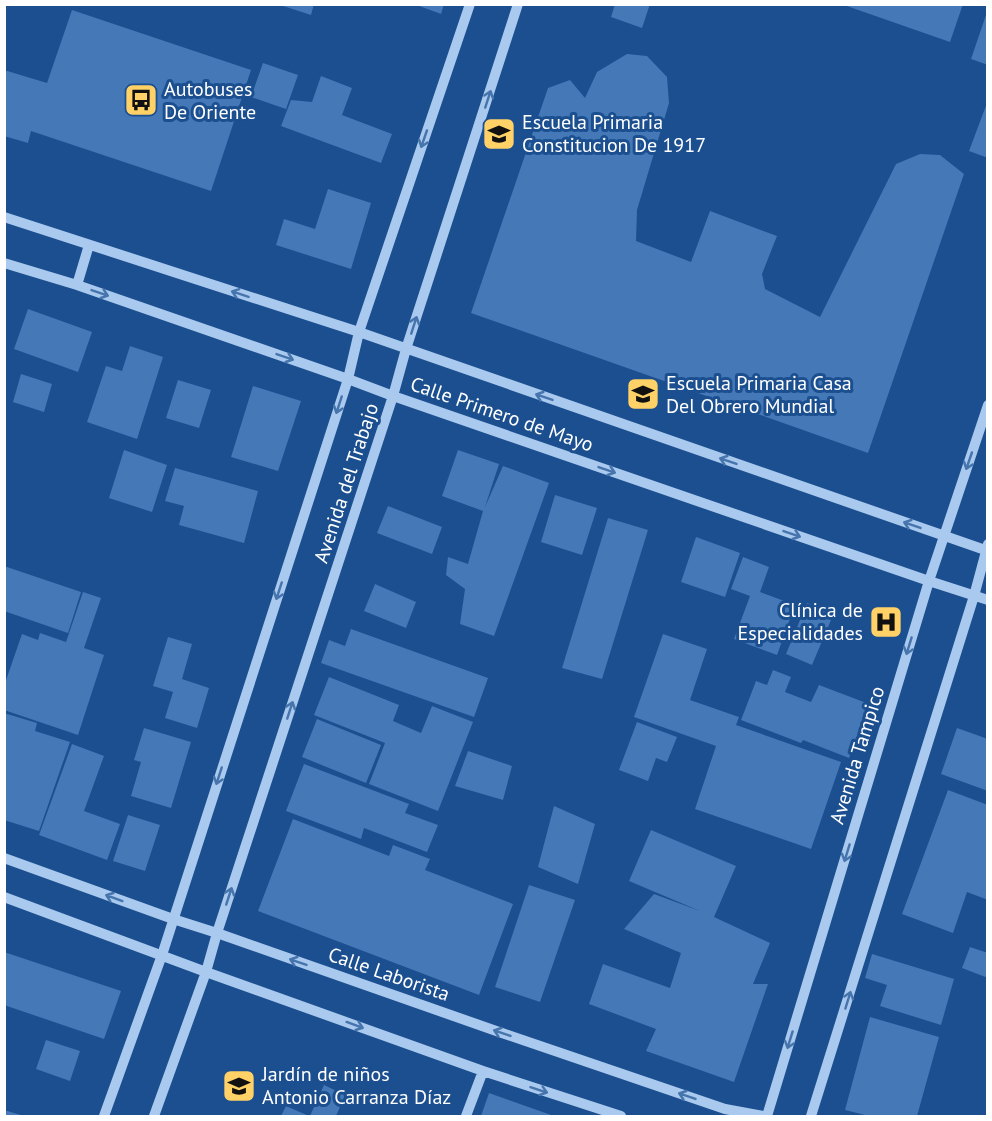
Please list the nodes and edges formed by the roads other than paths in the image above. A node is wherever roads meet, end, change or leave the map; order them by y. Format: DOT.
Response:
graph roads {
  1 [pos="470,4"];
  2 [pos="518,4"];
  3 [pos="4,217"];
  4 [pos="89,245"];
  5 [pos="4,263"];
  6 [pos="77,285"];
  7 [pos="359,332"];
  8 [pos="406,349"];
  9 [pos="348,379"];
  10 [pos="393,396"];
  11 [pos="987,405"];
  12 [pos="944,536"];
  13 [pos="987,548"];
  14 [pos="929,581"];
  15 [pos="974,596"];
  16 [pos="987,600"];
  17 [pos="4,858"];
  18 [pos="4,897"];
  19 [pos="173,920"];
  20 [pos="217,933"];
  21 [pos="162,955"];
  22 [pos="206,972"];
  23 [pos="483,1071"];
  24 [pos="724,1113"];
  25 [pos="104,1116"];
  26 [pos="154,1116"];
  27 [pos="466,1116"];
  28 [pos="621,1116"];
  29 [pos="765,1116"];
  30 [pos="812,1116"];
  1 -- 7 [label="street, Avenida del Trabajo, one-way"];
  8 -- 2 [label="street, Avenida del Trabajo, one-way"];
  3 -- 4 [label="street, Calle Primero de Mayo"];
  4 -- 6 [label="street"];
  7 -- 4 [label="street, Calle Primero de Mayo, one-way"];
  5 -- 6 [label="street, Calle Primero de Mayo"];
  6 -- 9 [label="street, Calle Primero de Mayo, one-way"];
  7 -- 8 [label="street, Calle Primero de Mayo"];
  7 -- 9 [label="street, Avenida del Trabajo"];
  8 -- 10 [label="street, Avenida del Trabajo"];
  12 -- 8 [label="street, Calle Primero de Mayo, one-way"];
  9 -- 10 [label="street, Calle Primero de Mayo"];
  9 -- 19 [label="street, Avenida del Trabajo, one-way"];
  10 -- 14 [label="street, Calle Primero de Mayo, one-way"];
  20 -- 10 [label="street, Avenida del Trabajo, one-way"];
  11 -- 12 [label="street, Avenida Tampico, one-way"];
  12 -- 13 [label="street, Calle Primero de Mayo"];
  12 -- 14 [label="street, Avenida Tampico"];
  13 -- 15 [label="street"];
  14 -- 15 [label="street, Calle Primero de Mayo"];
  14 -- 29 [label="street, Avenida Tampico, one-way"];
  15 -- 16 [label="street, Calle Primero de Mayo"];
  30 -- 15 [label="street, one-way"];
  19 -- 17 [label="street, Calle Laborista, one-way"];
  18 -- 21 [label="street"];
  19 -- 20 [label="street, Calle Laborista"];
  19 -- 21 [label="street, Avenida del Trabajo"];
  20 -- 22 [label="street, Avenida del Trabajo"];
  24 -- 20 [label="street, Calle Laborista, one-way"];
  21 -- 22 [label="street"];
  21 -- 25 [label="street, Avenida del Trabajo"];
  22 -- 23 [label="street, one-way"];
  22 -- 26 [label="street, Avenida del Trabajo"];
  23 -- 27 [label="street"];
  23 -- 28 [label="street, one-way"];
  24 -- 29 [label="street, Calle Laborista"];
}
